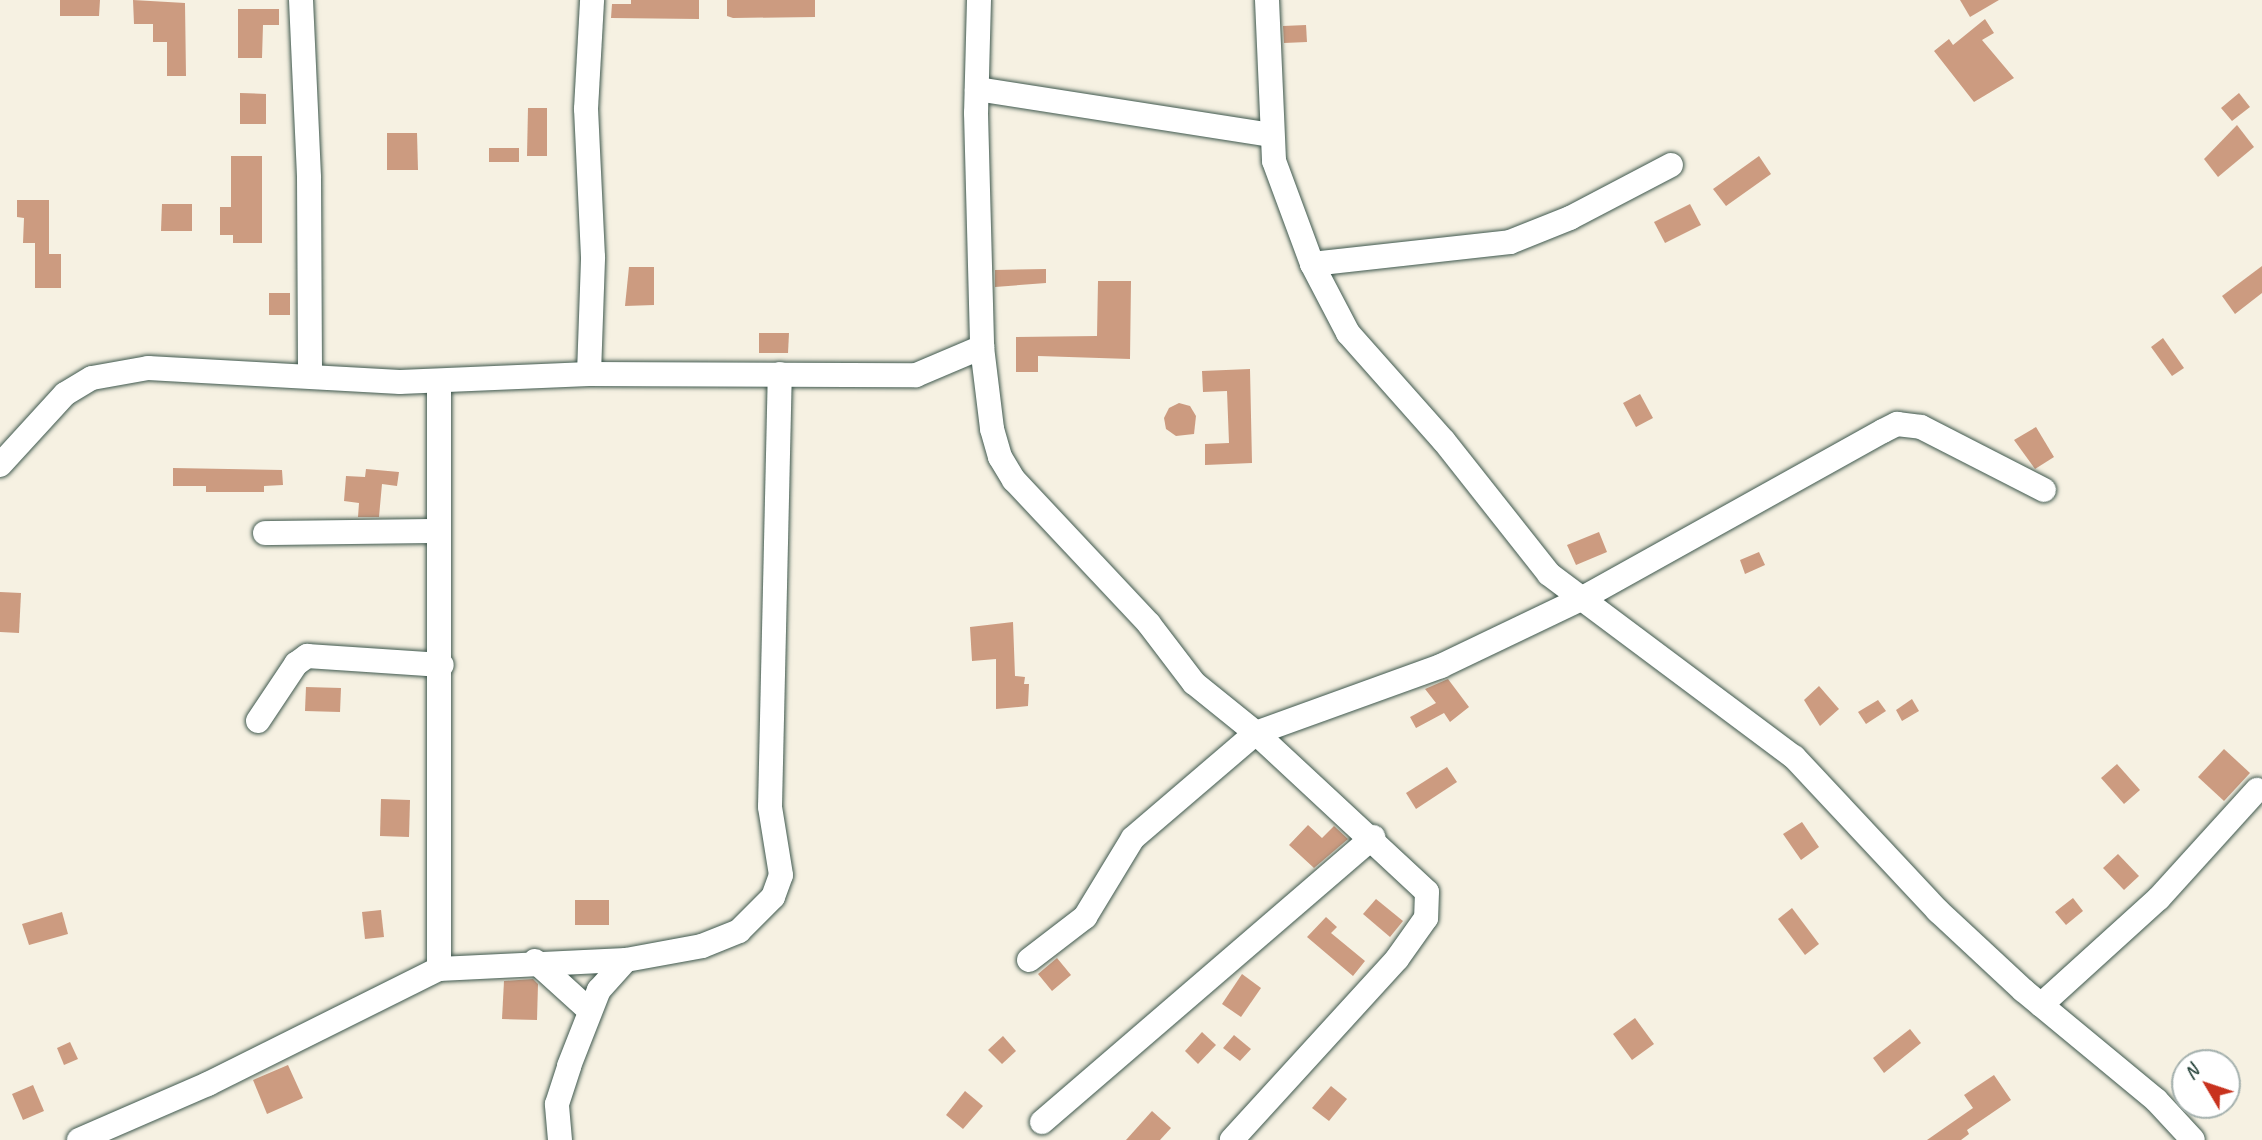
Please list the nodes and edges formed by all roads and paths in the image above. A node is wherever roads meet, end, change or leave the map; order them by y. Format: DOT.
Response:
graph roads {
  1 [pos="301,0"];
  2 [pos="592,0"];
  3 [pos="979,0"];
  4 [pos="1267,0"];
  5 [pos="977,89"];
  6 [pos="1271,135"];
  7 [pos="1671,164"];
  8 [pos="1312,264"];
  9 [pos="982,347"];
  10 [pos="589,374"];
  11 [pos="780,374"];
  12 [pos="310,375"];
  13 [pos="439,381"];
  14 [pos="0,466"];
  15 [pos="2044,490"];
  16 [pos="439,531"];
  17 [pos="265,533"];
  18 [pos="1581,599"];
  19 [pos="442,665"];
  20 [pos="258,721"];
  21 [pos="1256,733"];
  22 [pos="2257,790"];
  23 [pos="1373,837"];
  24 [pos="626,960"];
  25 [pos="1029,960"];
  26 [pos="536,961"];
  27 [pos="439,969"];
  28 [pos="2041,1005"];
  29 [pos="590,1010"];
  30 [pos="1042,1122"];
  31 [pos="79,1140"];
  32 [pos="560,1140"];
  33 [pos="1232,1140"];
  34 [pos="2193,1140"];
  1 -- 12 [label="street"];
  2 -- 10 [label="street"];
  3 -- 5 [label="street"];
  4 -- 6 [label="street"];
  5 -- 6 [label="street"];
  5 -- 9 [label="street"];
  6 -- 8 [label="street"];
  7 -- 8 [label="street"];
  8 -- 18 [label="street"];
  9 -- 11 [label="street"];
  9 -- 21 [label="street"];
  10 -- 11 [label="street"];
  10 -- 13 [label="street"];
  11 -- 24 [label="street"];
  12 -- 13 [label="street"];
  12 -- 14 [label="street"];
  13 -- 16 [label="street"];
  15 -- 18 [label="street"];
  16 -- 17 [label="street"];
  16 -- 19 [label="street"];
  18 -- 21 [label="street"];
  18 -- 28 [label="street"];
  19 -- 20 [label="street"];
  19 -- 27 [label="street"];
  21 -- 23 [label="street"];
  21 -- 25 [label="street"];
  22 -- 28 [label="street"];
  23 -- 30 [label="street"];
  23 -- 33 [label="street"];
  24 -- 26 [label="street"];
  24 -- 29 [label="street"];
  26 -- 27 [label="street"];
  26 -- 29 [label="street"];
  27 -- 31 [label="street"];
  28 -- 34 [label="street"];
  29 -- 32 [label="street"];
}
